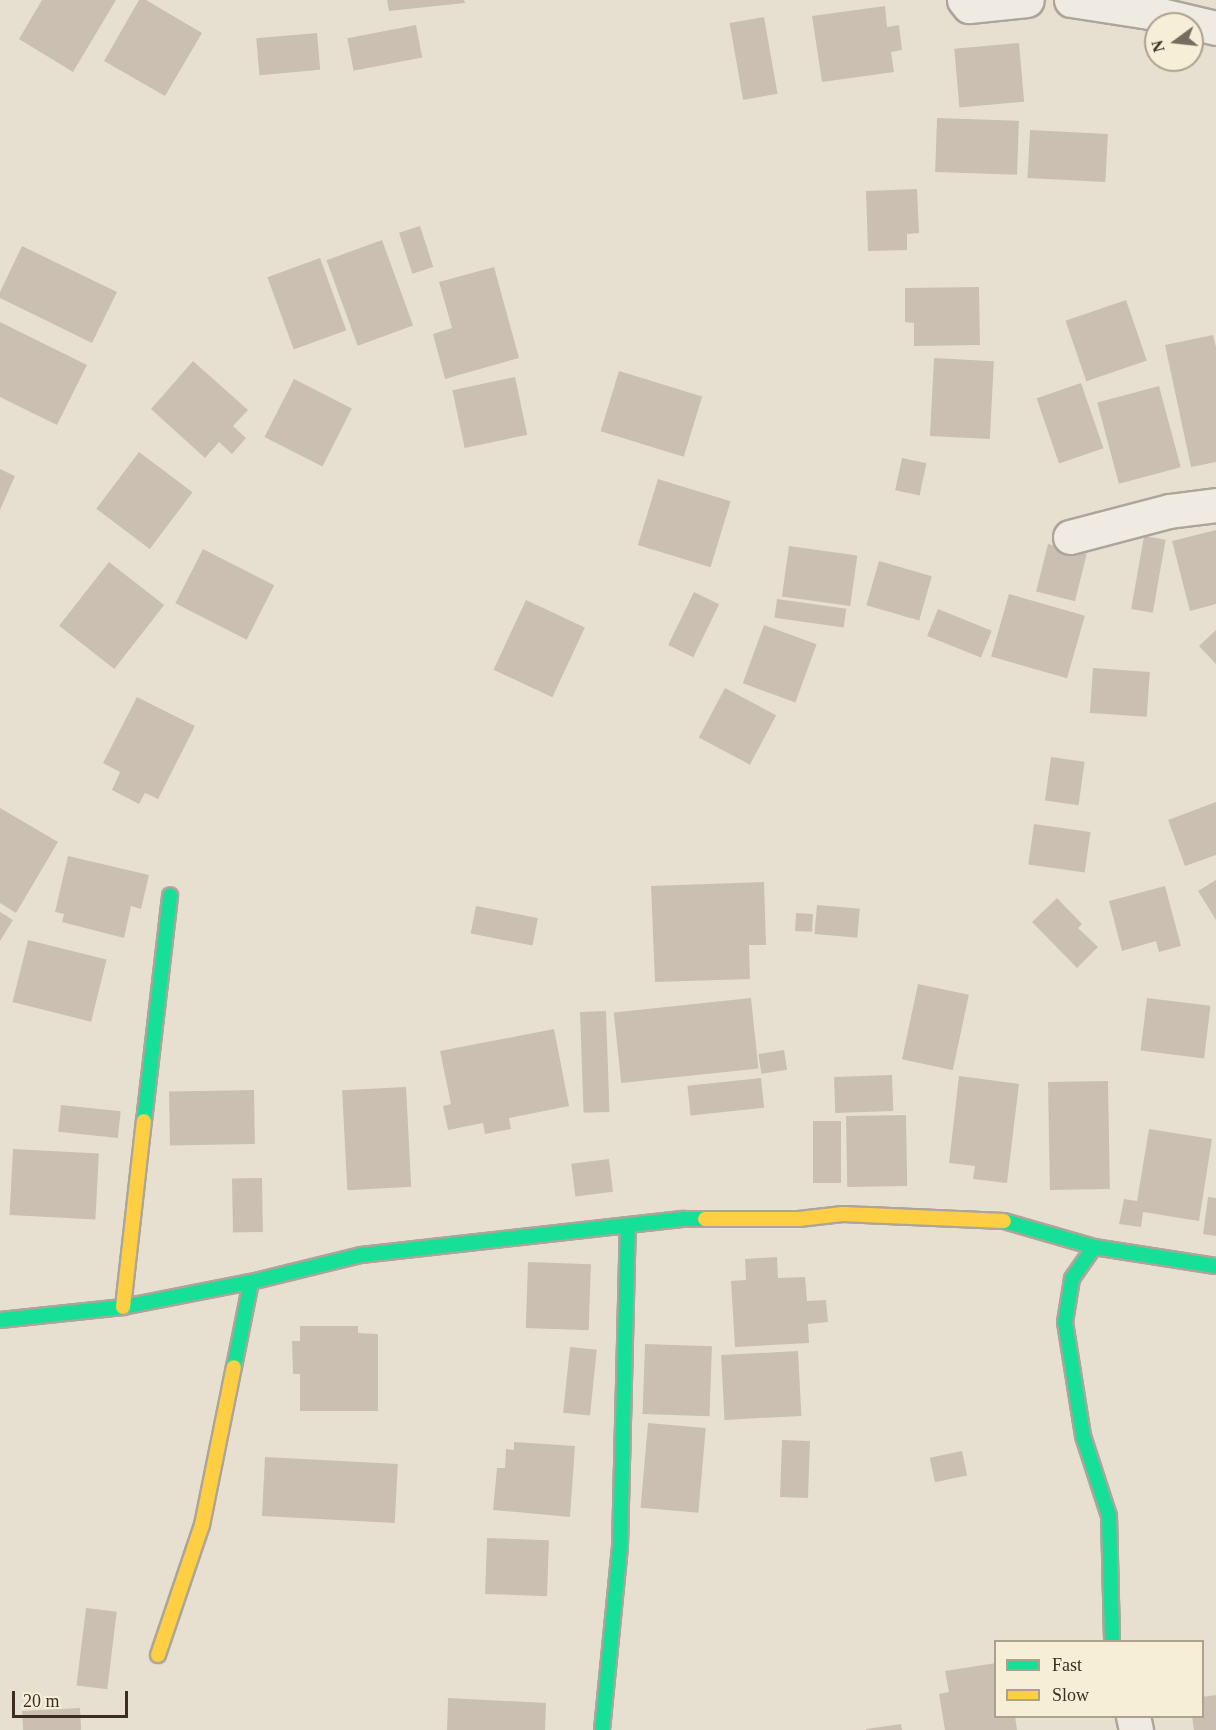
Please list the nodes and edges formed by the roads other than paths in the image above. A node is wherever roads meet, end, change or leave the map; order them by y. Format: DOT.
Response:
graph roads {
  1 [pos="964,0"];
  2 [pos="1027,0"];
  3 [pos="1071,0"];
  4 [pos="1216,28"];
  5 [pos="1216,505"];
  6 [pos="1070,537"];
  7 [pos="170,895"];
  8 [pos="628,1227"];
  9 [pos="1094,1247"];
  10 [pos="1216,1266"];
  11 [pos="251,1282"];
  12 [pos="123,1307"];
  13 [pos="0,1320"];
  14 [pos="1112,1640"];
  15 [pos="158,1655"];
  16 [pos="602,1730"];
  1 -- 2 [label="street"];
  3 -- 4 [label="street"];
  5 -- 6 [label="street"];
  7 -- 12 [label="street"];
  8 -- 9 [label="street"];
  8 -- 11 [label="street"];
  8 -- 16 [label="street"];
  9 -- 10 [label="street"];
  9 -- 14 [label="street"];
  11 -- 12 [label="street"];
  11 -- 15 [label="street"];
  12 -- 13 [label="street"];
}
